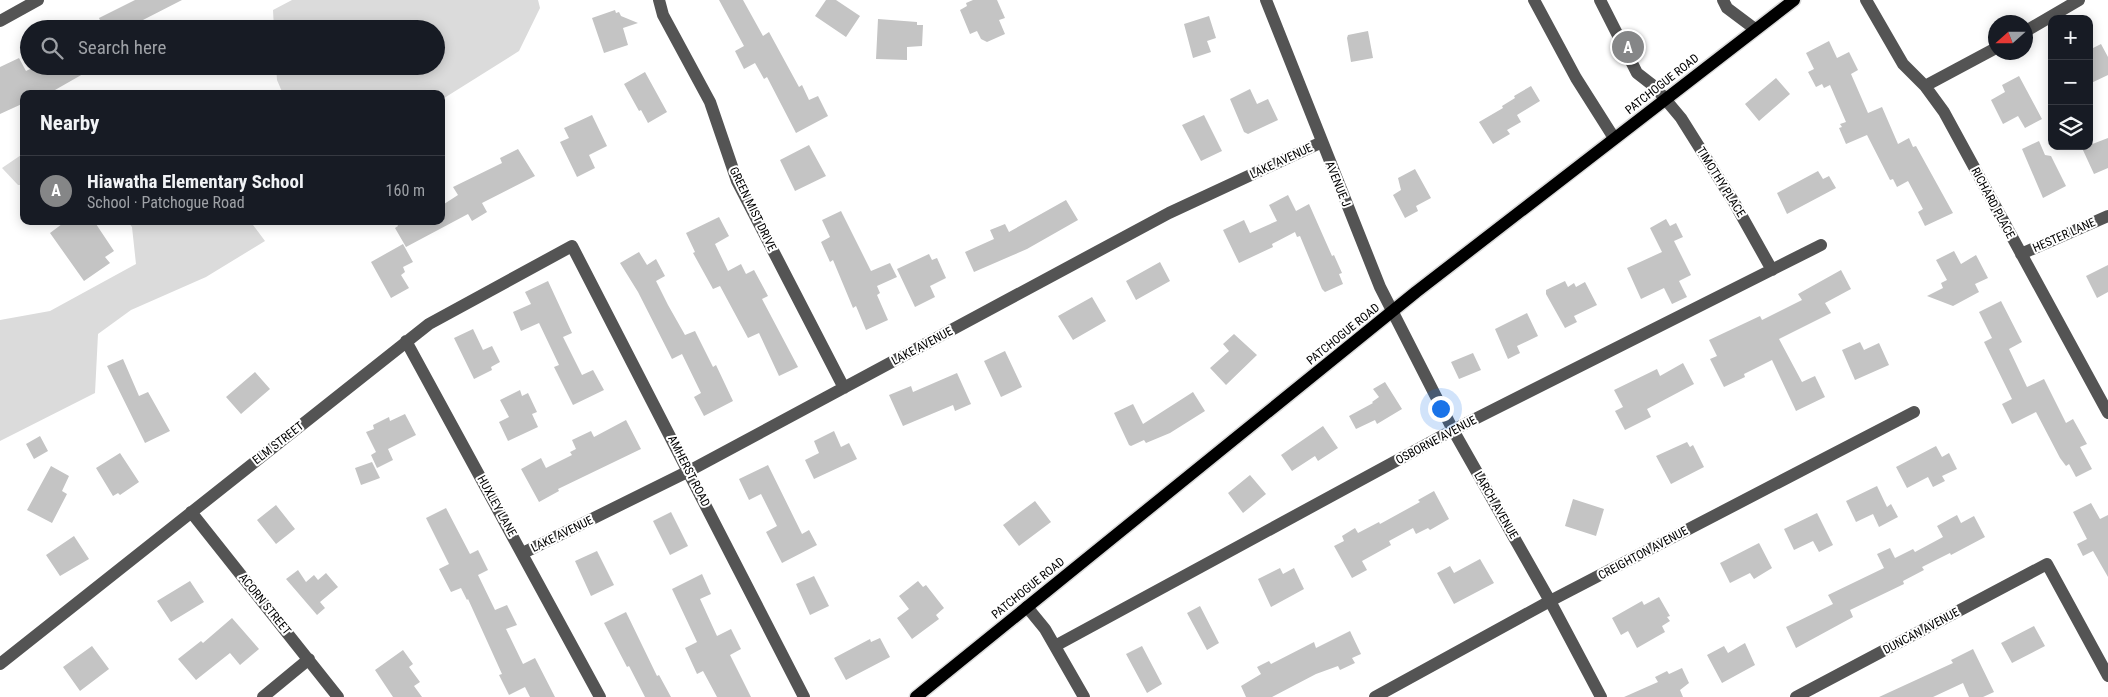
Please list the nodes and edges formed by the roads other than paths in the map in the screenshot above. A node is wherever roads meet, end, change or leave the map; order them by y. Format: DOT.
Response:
graph roads {
  1 [pos="38,0"];
  2 [pos="659,0"];
  3 [pos="1266,0"];
  4 [pos="1534,0"];
  5 [pos="1600,0"];
  6 [pos="1723,0"];
  7 [pos="1794,0"];
  8 [pos="1866,0"];
  9 [pos="2079,0"];
  10 [pos="0,21"];
  11 [pos="2033,26"];
  12 [pos="1755,30"];
  13 [pos="1988,52"];
  14 [pos="1925,86"];
  15 [pos="1665,99"];
  16 [pos="1614,138"];
  17 [pos="1322,142"];
  18 [pos="2108,216"];
  19 [pos="1821,245"];
  20 [pos="572,246"];
  21 [pos="2021,254"];
  22 [pos="1772,270"];
  23 [pos="1392,311"];
  24 [pos="406,341"];
  25 [pos="844,388"];
  26 [pos="1914,412"];
  27 [pos="2108,414"];
  28 [pos="1453,430"];
  29 [pos="689,471"];
  30 [pos="191,512"];
  31 [pos="523,553"];
  32 [pos="1550,601"];
  33 [pos="1027,607"];
  34 [pos="1056,646"];
  35 [pos="309,659"];
  36 [pos="2105,663"];
  37 [pos="0,664"];
  38 [pos="2108,676"];
  39 [pos="263,697"];
  40 [pos="338,697"];
  41 [pos="600,697"];
  42 [pos="804,697"];
  43 [pos="916,697"];
  44 [pos="1084,697"];
  45 [pos="1374,697"];
  46 [pos="1600,697"];
  47 [pos="1796,697"];
  1 -- 10 [label="street"];
  2 -- 25 [label="street, GREEN MIST DRIVE"];
  3 -- 17 [label="street, AVENUE J"];
  4 -- 16 [label="street"];
  5 -- 15 [label="street, TIMOTHY PLACE"];
  6 -- 12 [label="street"];
  7 -- 12 [label="main road, PATCHOGUE ROAD"];
  8 -- 14 [label="street, RICHARD PLACE"];
  9 -- 11 [label="street"];
  12 -- 15 [label="main road, PATCHOGUE ROAD"];
  13 -- 14 [label="street"];
  14 -- 21 [label="street, RICHARD PLACE"];
  15 -- 16 [label="main road, PATCHOGUE ROAD"];
  15 -- 22 [label="street, TIMOTHY PLACE"];
  16 -- 23 [label="main road, PATCHOGUE ROAD"];
  17 -- 23 [label="street, AVENUE J"];
  17 -- 25 [label="street, LAKE AVENUE"];
  18 -- 21 [label="street, HESTER LANE"];
  19 -- 22 [label="street, OSBORNE AVENUE"];
  20 -- 24 [label="street, ELM STREET"];
  20 -- 29 [label="street, AMHERST ROAD"];
  21 -- 27 [label="street, RICHARD PLACE"];
  22 -- 28 [label="street, OSBORNE AVENUE"];
  23 -- 28 [label="street, LARCH AVENUE"];
  23 -- 33 [label="main road, PATCHOGUE ROAD"];
  24 -- 30 [label="street, ELM STREET"];
  24 -- 31 [label="street, HUXLEY LANE"];
  25 -- 29 [label="street, LAKE AVENUE"];
  26 -- 32 [label="street, CREIGHTON AVENUE"];
  28 -- 32 [label="street, LARCH AVENUE"];
  28 -- 34 [label="street, OSBORNE AVENUE"];
  29 -- 31 [label="street, LAKE AVENUE"];
  29 -- 42 [label="street, AMHERST ROAD"];
  30 -- 35 [label="street, ACORN STREET"];
  30 -- 37 [label="street, ELM STREET"];
  31 -- 41 [label="street, HUXLEY LANE"];
  32 -- 45 [label="street, CREIGHTON AVENUE"];
  32 -- 46 [label="street, LARCH AVENUE"];
  33 -- 34 [label="street"];
  33 -- 43 [label="main road, PATCHOGUE ROAD"];
  34 -- 44 [label="street"];
  35 -- 39 [label="street"];
  35 -- 40 [label="street, ACORN STREET"];
  36 -- 38 [label="street"];
  36 -- 47 [label="street, DUNCAN AVENUE"];
}
